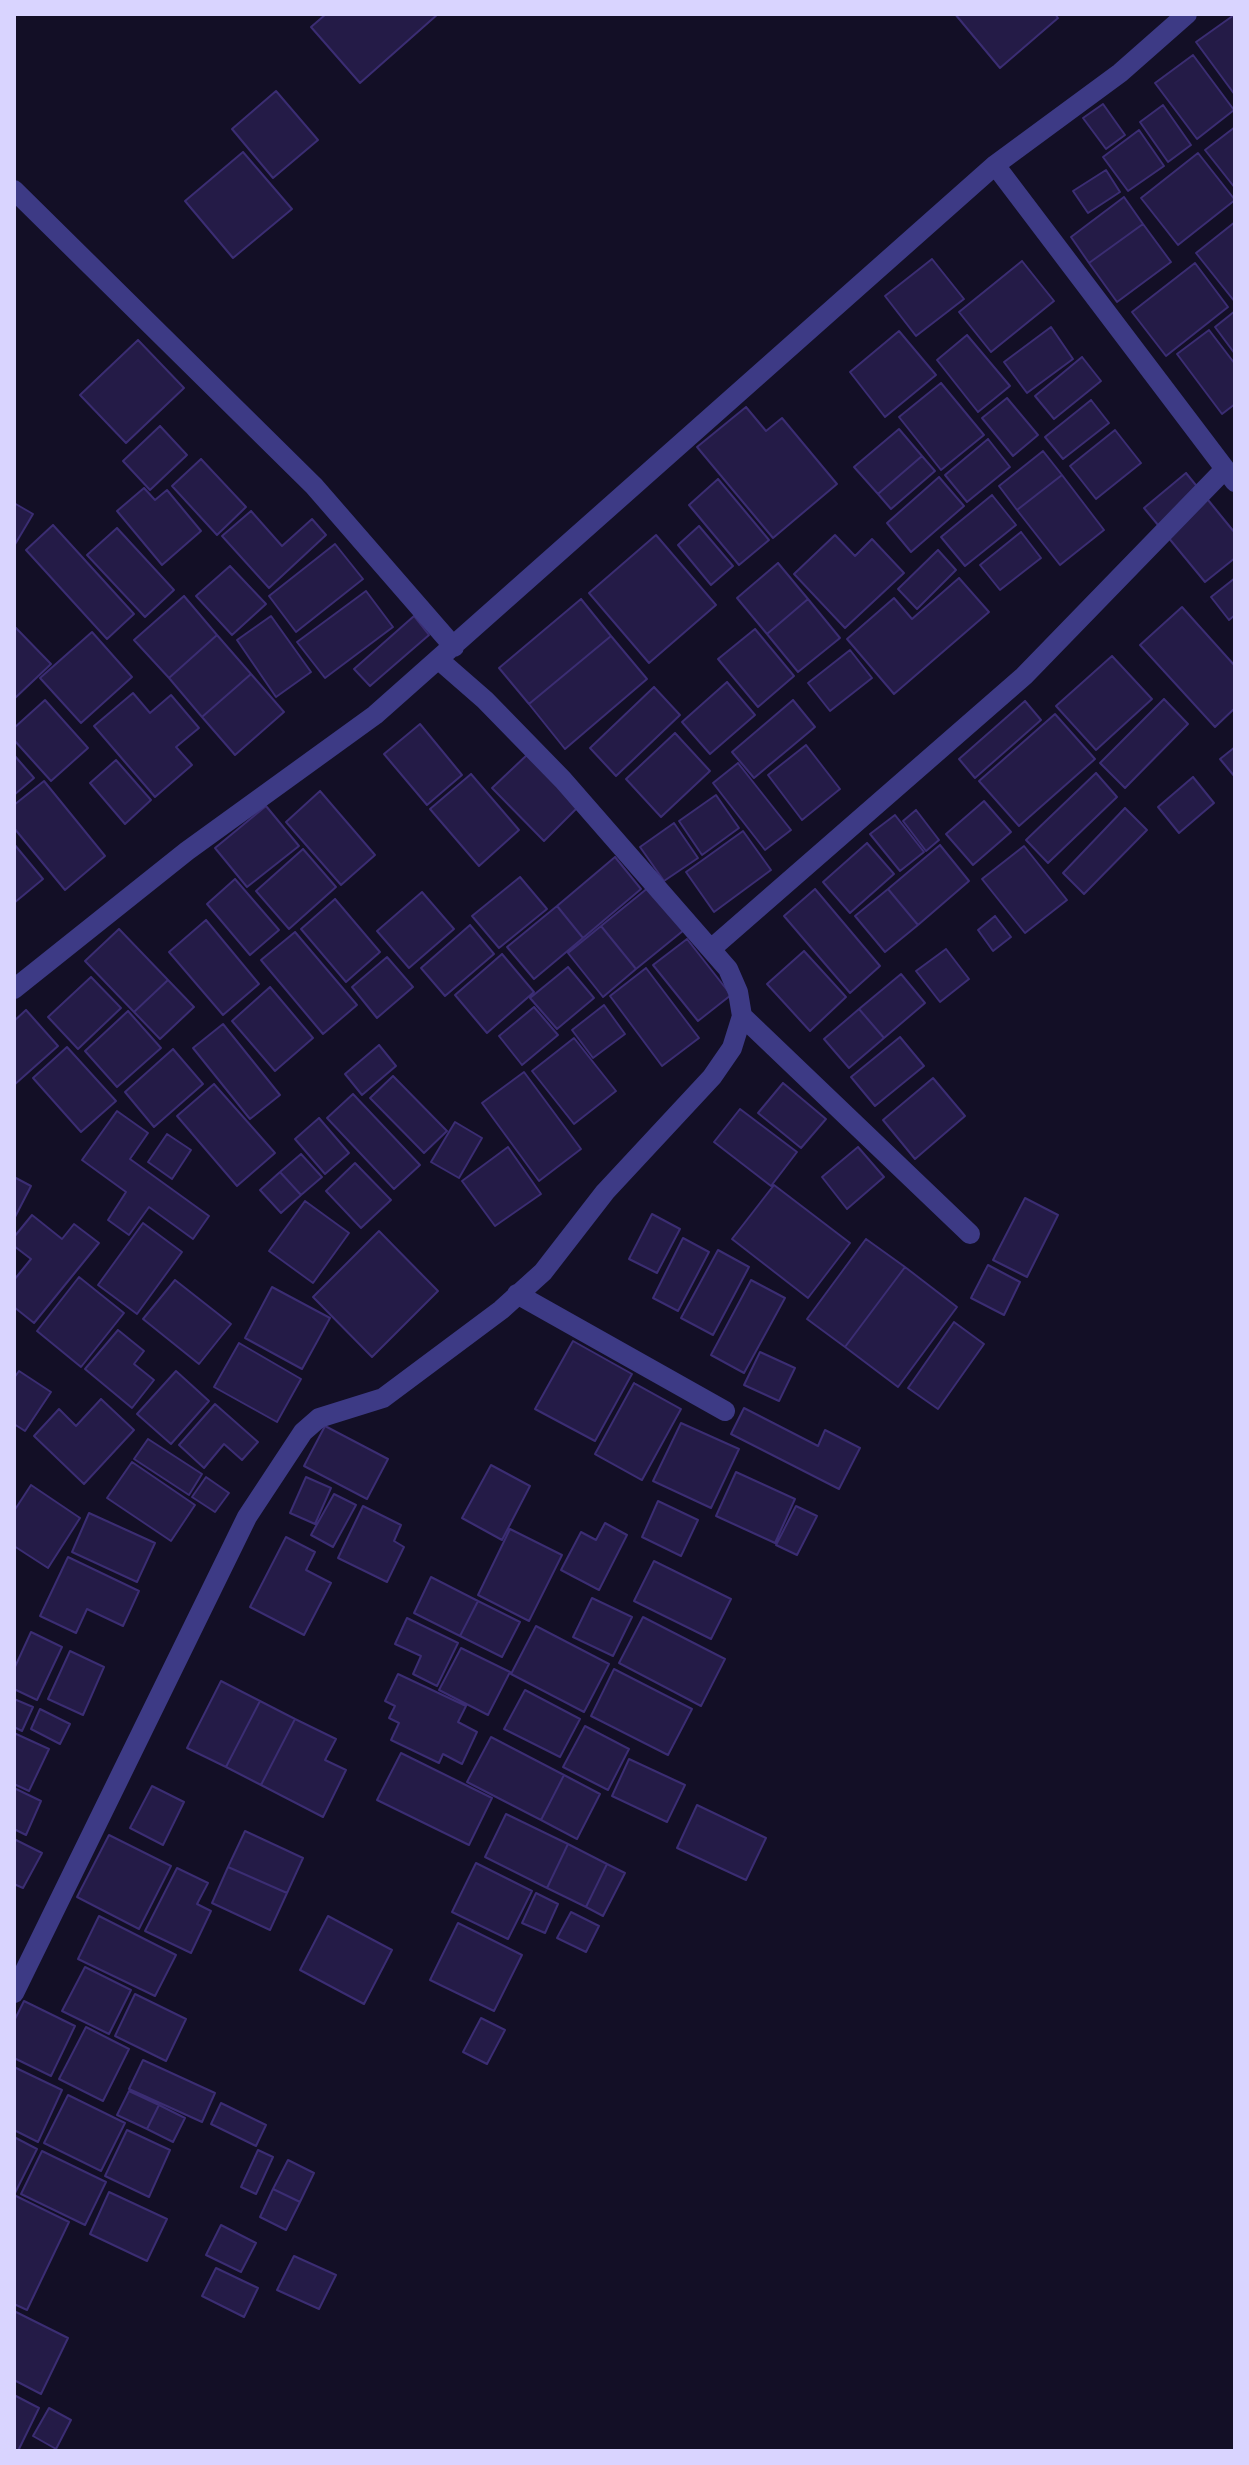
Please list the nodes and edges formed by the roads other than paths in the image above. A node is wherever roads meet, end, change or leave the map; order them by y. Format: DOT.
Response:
graph roads {
  1 [pos="1187,14"];
  2 [pos="995,165"];
  3 [pos="14,190"];
  4 [pos="1230,475"];
  5 [pos="446,653"];
  6 [pos="711,949"];
  7 [pos="14,989"];
  8 [pos="742,1016"];
  9 [pos="970,1234"];
  10 [pos="517,1294"];
  11 [pos="725,1411"];
  12 [pos="14,1993"];
  1 -- 2 [label="street"];
  2 -- 4 [label="street"];
  2 -- 5 [label="street"];
  3 -- 5 [label="street"];
  4 -- 6 [label="street"];
  5 -- 6 [label="street"];
  5 -- 7 [label="street"];
  6 -- 8 [label="street"];
  8 -- 9 [label="street"];
  8 -- 10 [label="street"];
  10 -- 11 [label="street"];
  10 -- 12 [label="street"];
}
